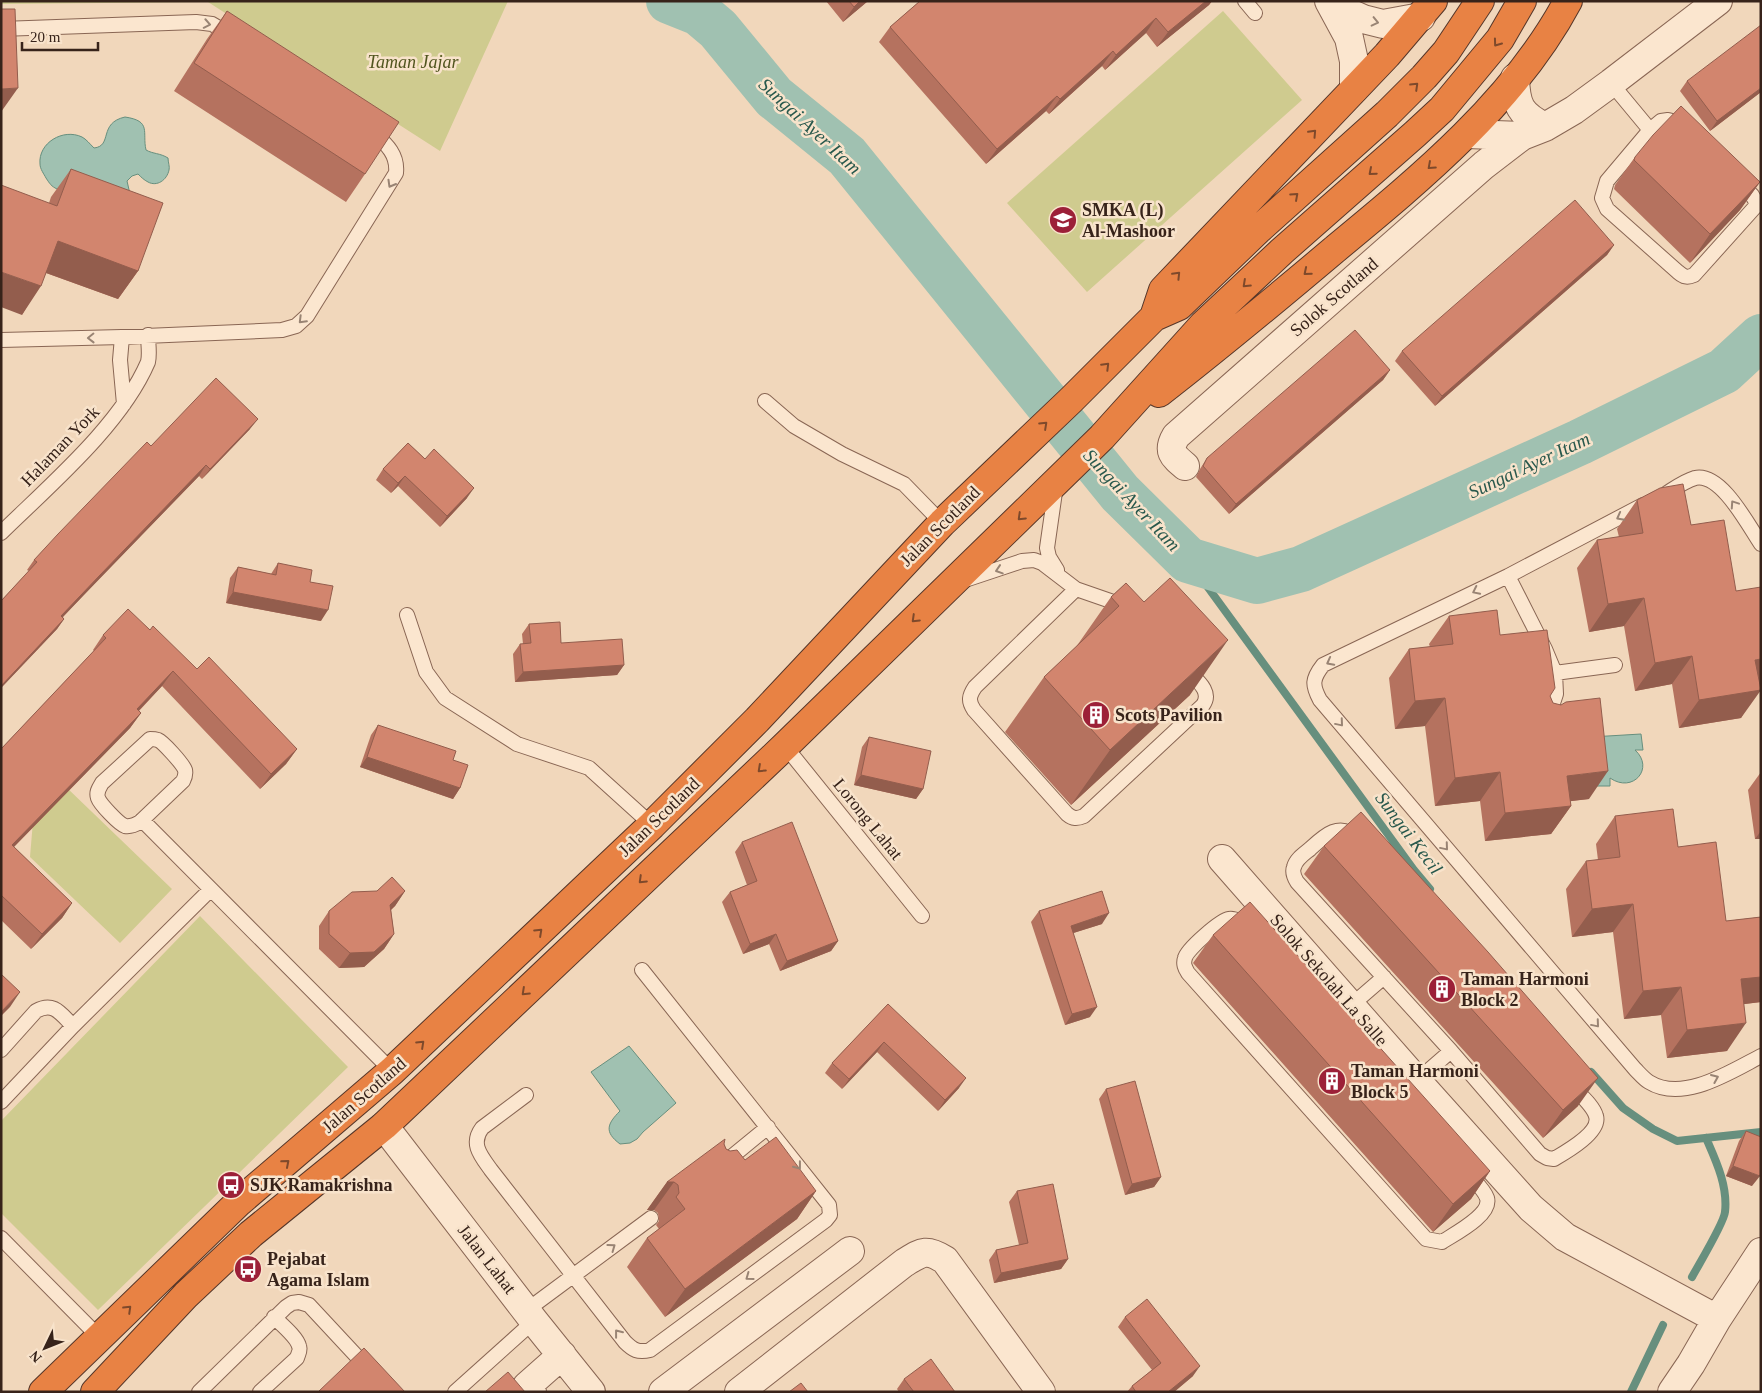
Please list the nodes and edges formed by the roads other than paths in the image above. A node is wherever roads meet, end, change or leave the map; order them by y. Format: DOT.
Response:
graph roads {
  1 [pos="1244,1"];
  2 [pos="1480,1"];
  3 [pos="1522,1"];
  4 [pos="1568,1"];
  5 [pos="1718,1"];
  6 [pos="1330,3"];
  7 [pos="1427,9"];
  8 [pos="1254,13"];
  9 [pos="1,29"];
  10 [pos="242,42"];
  11 [pos="1515,78"];
  12 [pos="1611,83"];
  13 [pos="1354,89"];
  14 [pos="363,123"];
  15 [pos="1650,130"];
  16 [pos="1533,132"];
  17 [pos="1467,134"];
  18 [pos="1154,317"];
  19 [pos="148,335"];
  20 [pos="122,337"];
  21 [pos="1,340"];
  22 [pos="765,401"];
  23 [pos="124,405"];
  24 [pos="1102,437"];
  25 [pos="1184,466"];
  26 [pos="1060,479"];
  27 [pos="942,523"];
  28 [pos="1,533"];
  29 [pos="1761,544"];
  30 [pos="1060,575"];
  31 [pos="1508,576"];
  32 [pos="950,585"];
  33 [pos="1076,589"];
  34 [pos="1135,614"];
  35 [pos="407,615"];
  36 [pos="1179,661"];
  37 [pos="1615,665"];
  38 [pos="1555,673"];
  39 [pos="1539,725"];
  40 [pos="785,746"];
  41 [pos="142,820"];
  42 [pos="652,826"];
  43 [pos="1366,850"];
  44 [pos="1222,859"];
  45 [pos="210,890"];
  46 [pos="922,916"];
  47 [pos="1258,941"];
  48 [pos="642,970"];
  49 [pos="1384,977"];
  50 [pos="1344,1011"];
  51 [pos="73,1026"];
  52 [pos="1,1050"];
  53 [pos="1451,1051"];
  54 [pos="1761,1056"];
  55 [pos="392,1071"];
  56 [pos="1561,1074"];
  57 [pos="1411,1086"];
  58 [pos="4,1093"];
  59 [pos="526,1095"];
  60 [pos="384,1126"];
  61 [pos="768,1127"];
  62 [pos="1458,1163"];
  63 [pos="713,1171"];
  64 [pos="651,1218"];
  65 [pos="1,1238"];
  66 [pos="850,1251"];
  67 [pos="1761,1252"];
  68 [pos="574,1276"];
  69 [pos="531,1316"];
  70 [pos="274,1317"];
  71 [pos="1717,1319"];
  72 [pos="99,1337"];
  73 [pos="562,1355"];
  74 [pos="43,1392"];
  75 [pos="95,1392"];
  76 [pos="199,1392"];
  77 [pos="260,1392"];
  78 [pos="390,1392"];
  79 [pos="455,1392"];
  80 [pos="532,1392"];
  81 [pos="591,1392"];
  82 [pos="663,1392"];
  83 [pos="739,1392"];
  84 [pos="1041,1392"];
  85 [pos="1672,1392"];
  1 -- 8 [label="lane"];
  18 -- 2 [label="highway, Jalan Scotland, one-way"];
  3 -- 24 [label="highway, Jalan Scotland, one-way"];
  4 -- 11 [label="highway"];
  5 -- 12 [label="street, Solok Scotland"];
  6 -- 7 [label="street, one-way"];
  6 -- 13 [label="street"];
  7 -- 13 [label="highway"];
  9 -- 10 [label="lane, one-way"];
  11 -- 16 [label="street"];
  11 -- 17 [label="highway"];
  12 -- 15 [label="lane"];
  12 -- 16 [label="street, Solok Scotland"];
  18 -- 13 [label="highway, one-way"];
  14 -- 19 [label="lane, one-way"];
  15 -- 15 [label="lane"];
  16 -- 17 [label="street"];
  16 -- 25 [label="street, Solok Scotland"];
  17 -- 24 [label="highway, one-way"];
  27 -- 18 [label="highway, Jalan Scotland, one-way"];
  19 -- 20 [label="lane"];
  19 -- 23 [label="lane, Halaman York"];
  20 -- 21 [label="lane, one-way"];
  20 -- 23 [label="lane, Halaman York"];
  22 -- 27 [label="lane"];
  23 -- 28 [label="lane, Halaman York"];
  24 -- 26 [label="highway, Jalan Scotland"];
  26 -- 30 [label="lane"];
  26 -- 32 [label="highway, Jalan Scotland, one-way"];
  27 -- 42 [label="highway, Jalan Scotland"];
  29 -- 31 [label="lane, one-way"];
  30 -- 32 [label="lane, one-way"];
  30 -- 33 [label="lane"];
  31 -- 38 [label="lane"];
  31 -- 54 [label="lane, one-way"];
  32 -- 40 [label="highway, Jalan Scotland, one-way"];
  33 -- 34 [label="lane"];
  33 -- 36 [label="lane"];
  35 -- 42 [label="lane"];
  37 -- 38 [label="lane"];
  38 -- 39 [label="lane"];
  40 -- 46 [label="lane, Lorong Lahat"];
  40 -- 60 [label="highway, Jalan Scotland, one-way"];
  41 -- 41 [label="lane"];
  41 -- 45 [label="lane"];
  55 -- 42 [label="highway, Jalan Scotland, one-way"];
  43 -- 49 [label="lane"];
  44 -- 50 [label="street, Solok Sekolah La Salle"];
  45 -- 51 [label="lane"];
  45 -- 55 [label="lane"];
  47 -- 62 [label="lane"];
  48 -- 61 [label="lane"];
  49 -- 50 [label="lane"];
  49 -- 53 [label="lane"];
  50 -- 57 [label="street, Solok Sekolah La Salle"];
  51 -- 52 [label="lane"];
  51 -- 58 [label="lane"];
  53 -- 56 [label="lane"];
  53 -- 57 [label="lane"];
  72 -- 55 [label="highway, Jalan Scotland, one-way"];
  57 -- 71 [label="street, Solok Sekolah La Salle"];
  59 -- 68 [label="lane"];
  60 -- 69 [label="street, Jalan Lahat"];
  60 -- 75 [label="highway, Jalan Scotland"];
  61 -- 63 [label="lane"];
  61 -- 68 [label="lane, one-way"];
  68 -- 64 [label="lane, one-way"];
  65 -- 72 [label="lane"];
  66 -- 82 [label="street"];
  67 -- 71 [label="street"];
  68 -- 69 [label="lane"];
  69 -- 73 [label="street, Jalan Lahat"];
  69 -- 79 [label="lane"];
  70 -- 76 [label="lane"];
  70 -- 77 [label="lane"];
  70 -- 78 [label="lane"];
  71 -- 85 [label="street"];
  72 -- 74 [label="highway, Jalan Scotland"];
  73 -- 80 [label="street"];
  73 -- 81 [label="street, Jalan Lahat"];
  83 -- 84 [label="street"];
}
